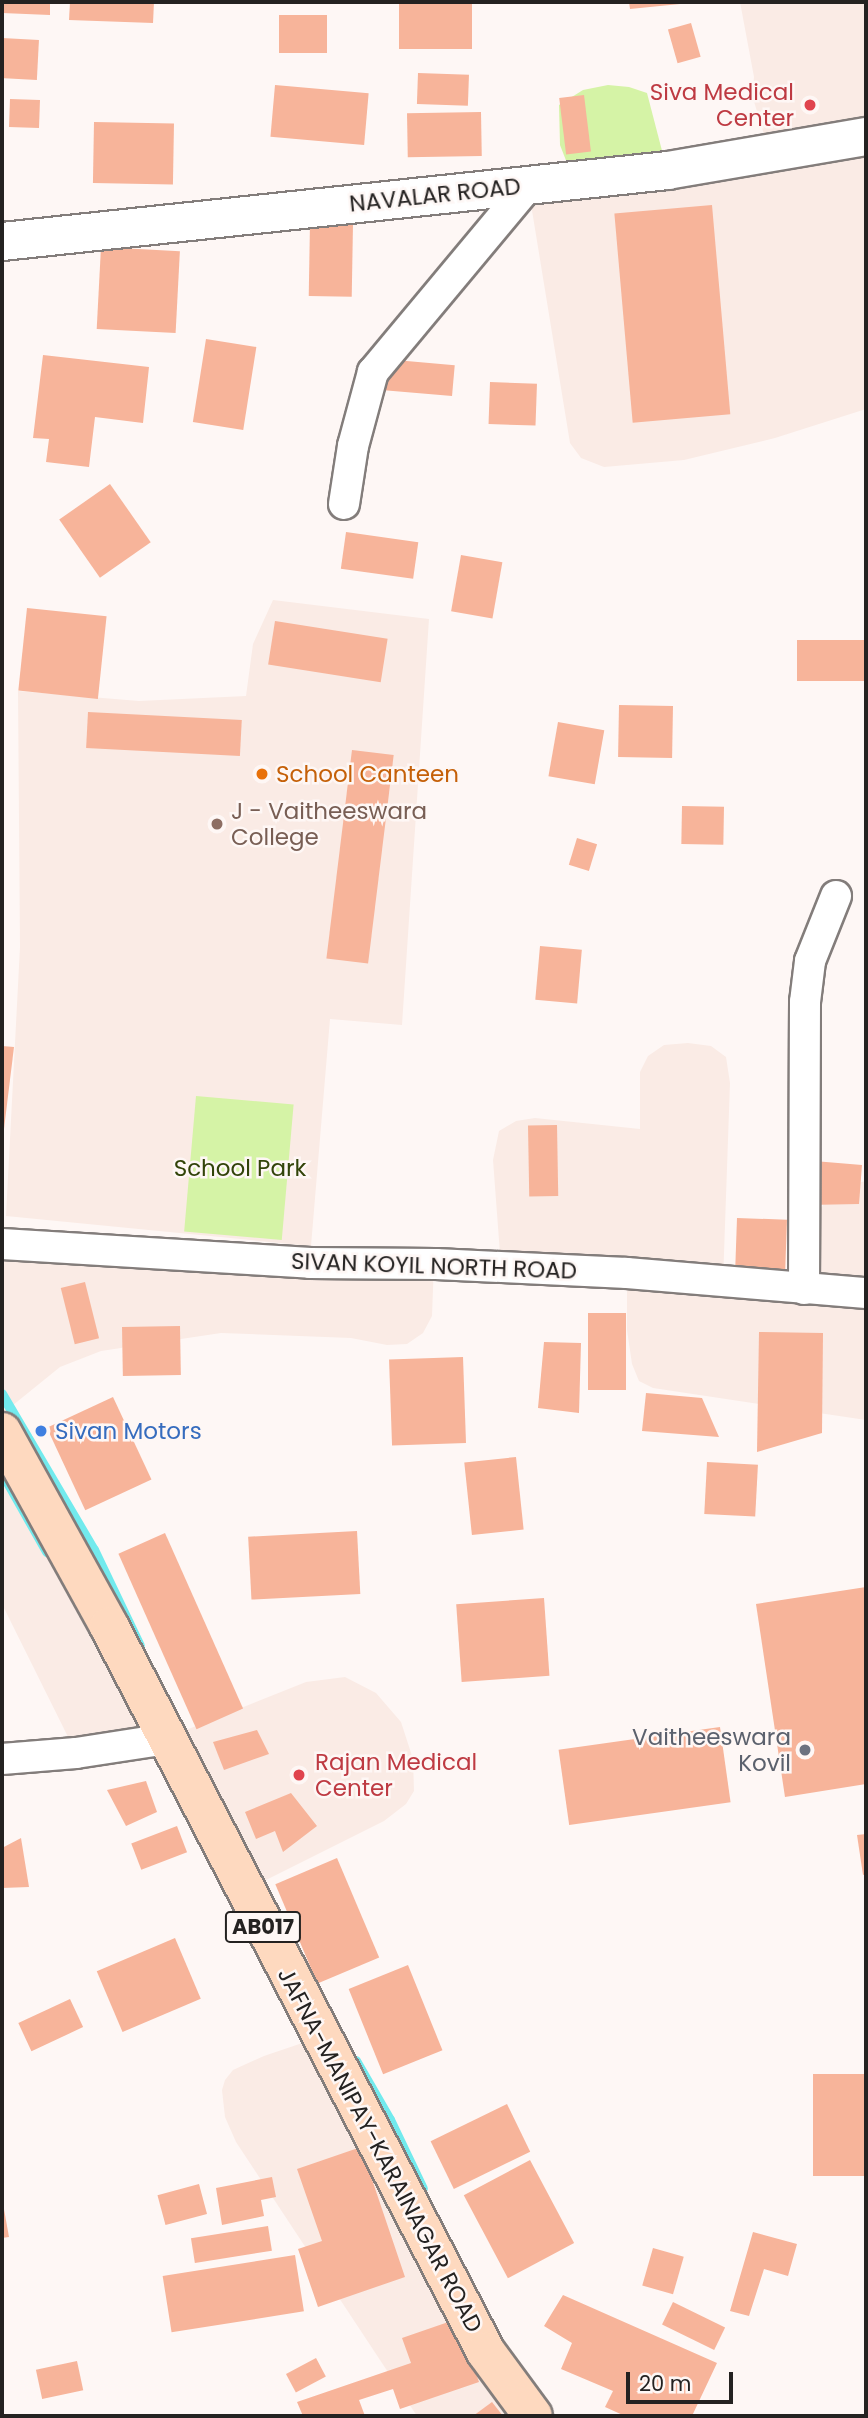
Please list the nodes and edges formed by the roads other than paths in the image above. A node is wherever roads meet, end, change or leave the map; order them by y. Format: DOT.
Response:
graph roads {
  1 [pos="866,136"];
  2 [pos="528,186"];
  3 [pos="2,241"];
  4 [pos="344,504"];
  5 [pos="836,896"];
  6 [pos="2,1244"];
  7 [pos="804,1289"];
  8 [pos="866,1293"];
  9 [pos="2,1432"];
  10 [pos="166,1739"];
  11 [pos="2,1759"];
  12 [pos="533,2416"];
  1 -- 2 [label="street, NAVALAR ROAD"];
  2 -- 3 [label="street, NAVALAR ROAD"];
  2 -- 4 [label="street"];
  5 -- 7 [label="street"];
  6 -- 7 [label="street, SIVAN KOYIL NORTH ROAD"];
  7 -- 8 [label="street, SIVAN KOYIL NORTH ROAD"];
  9 -- 10 [label="main road, JAFNA-MANIPAY-KARAINAGAR ROAD / AB017"];
  10 -- 11 [label="street"];
  10 -- 12 [label="main road, JAFNA-MANIPAY-KARAINAGAR ROAD / AB017"];
}
